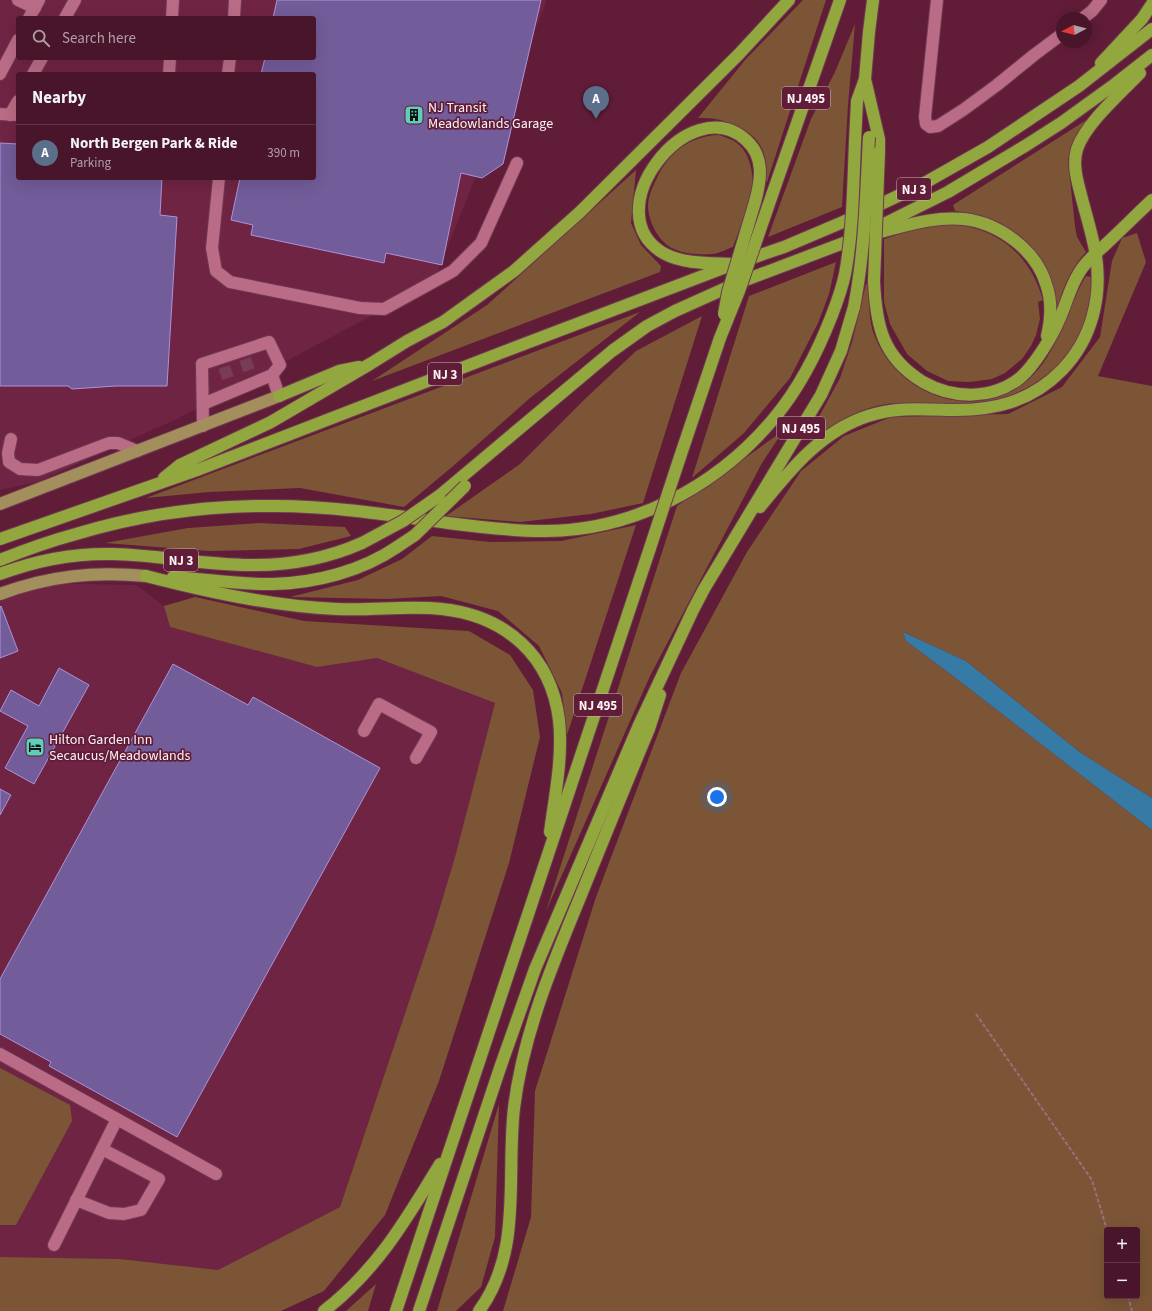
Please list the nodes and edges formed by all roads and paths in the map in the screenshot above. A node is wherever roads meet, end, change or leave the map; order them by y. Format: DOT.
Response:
graph roads {
  1 [pos="18,0"];
  2 [pos="75,0"];
  3 [pos="173,0"];
  4 [pos="789,0"];
  5 [pos="840,0"];
  6 [pos="873,0"];
  7 [pos="937,0"];
  8 [pos="1101,0"];
  9 [pos="237,2"];
  10 [pos="1152,4"];
  11 [pos="34,9"];
  12 [pos="1091,12"];
  13 [pos="66,16"];
  14 [pos="172,16"];
  15 [pos="234,16"];
  16 [pos="1152,29"];
  17 [pos="1056,38"];
  18 [pos="16,44"];
  19 [pos="1152,55"];
  20 [pos="41,60"];
  21 [pos="170,60"];
  22 [pos="230,60"];
  23 [pos="1152,60"];
  24 [pos="34,72"];
  25 [pos="169,72"];
  26 [pos="228,72"];
  27 [pos="0,74"];
  28 [pos="865,79"];
  29 [pos="1079,86"];
  30 [pos="870,101"];
  31 [pos="16,104"];
  32 [pos="9,115"];
  33 [pos="517,163"];
  34 [pos="219,180"];
  35 [pos="1152,200"];
  36 [pos="854,239"];
  37 [pos="1096,254"];
  38 [pos="734,264"];
  39 [pos="720,338"];
  40 [pos="1045,344"];
  41 [pos="370,364"];
  42 [pos="272,375"];
  43 [pos="279,396"];
  44 [pos="203,404"];
  45 [pos="203,426"];
  46 [pos="520,428"];
  47 [pos="11,439"];
  48 [pos="137,451"];
  49 [pos="156,484"];
  50 [pos="3,502"];
  51 [pos="0,539"];
  52 [pos="732,542"];
  53 [pos="0,560"];
  54 [pos="0,574"];
  55 [pos="146,576"];
  56 [pos="0,594"];
  57 [pos="676,648"];
  58 [pos="364,731"];
  59 [pos="416,758"];
  60 [pos="546,862"];
  61 [pos="976,1014"];
  62 [pos="0,1054"];
  63 [pos="117,1119"];
  64 [pos="452,1144"];
  65 [pos="102,1149"];
  66 [pos="216,1174"];
  67 [pos="76,1200"];
  68 [pos="1106,1227"];
  69 [pos="54,1245"];
  70 [pos="1129,1299"];
  71 [pos="324,1311"];
  72 [pos="396,1311"];
  73 [pos="419,1311"];
  74 [pos="479,1311"];
  75 [pos="1132,1311"];
  1 -- 11 [label="lane"];
  2 -- 13 [label="lane"];
  3 -- 14 [label="lane"];
  4 -- 41 [label="highway"];
  5 -- 39 [label="highway, NJ 495, bridge"];
  6 -- 28 [label="highway, NJ 495"];
  7 -- 17 [label="lane"];
  8 -- 12 [label="lane"];
  9 -- 15 [label="lane"];
  10 -- 29 [label="highway"];
  16 -- 29 [label="highway, NJ 3"];
  18 -- 27 [label="lane"];
  19 -- 36 [label="highway, NJ 3"];
  20 -- 24 [label="lane"];
  21 -- 25 [label="lane"];
  22 -- 26 [label="lane"];
  23 -- 37 [label="highway"];
  28 -- 30 [label="highway, NJ 495"];
  28 -- 53 [label="highway, bridge"];
  29 -- 38 [label="highway, NJ 3"];
  30 -- 40 [label="highway, bridge"];
  30 -- 52 [label="highway, NJ 495, bridge"];
  31 -- 32 [label="lane"];
  33 -- 34 [label="lane"];
  35 -- 37 [label="highway"];
  36 -- 40 [label="highway"];
  36 -- 46 [label="highway, NJ 3"];
  37 -- 40 [label="highway"];
  37 -- 52 [label="highway"];
  38 -- 39 [label="highway, bridge"];
  38 -- 49 [label="highway, NJ 3"];
  39 -- 60 [label="highway, NJ 495, bridge"];
  41 -- 43 [label="highway"];
  41 -- 49 [label="highway"];
  42 -- 43 [label="lane"];
  42 -- 44 [label="lane"];
  42 -- 44 [label="lane"];
  43 -- 45 [label="main road"];
  44 -- 45 [label="lane"];
  45 -- 48 [label="main road"];
  46 -- 54 [label="highway, NJ 3, bridge"];
  46 -- 55 [label="highway, NJ 3, bridge"];
  47 -- 48 [label="lane"];
  48 -- 50 [label="main road"];
  49 -- 51 [label="highway, NJ 3"];
  52 -- 57 [label="highway, NJ 495"];
  55 -- 56 [label="main road, NJ 3"];
  55 -- 60 [label="highway"];
  57 -- 73 [label="highway"];
  57 -- 74 [label="highway"];
  58 -- 59 [label="lane"];
  60 -- 64 [label="highway, NJ 495"];
  61 -- 68 [label="path"];
  62 -- 63 [label="lane"];
  63 -- 65 [label="lane"];
  63 -- 66 [label="lane"];
  64 -- 71 [label="highway"];
  64 -- 72 [label="highway"];
  65 -- 67 [label="lane"];
  65 -- 67 [label="lane"];
  67 -- 69 [label="lane"];
  70 -- 75 [label="path"];
}
